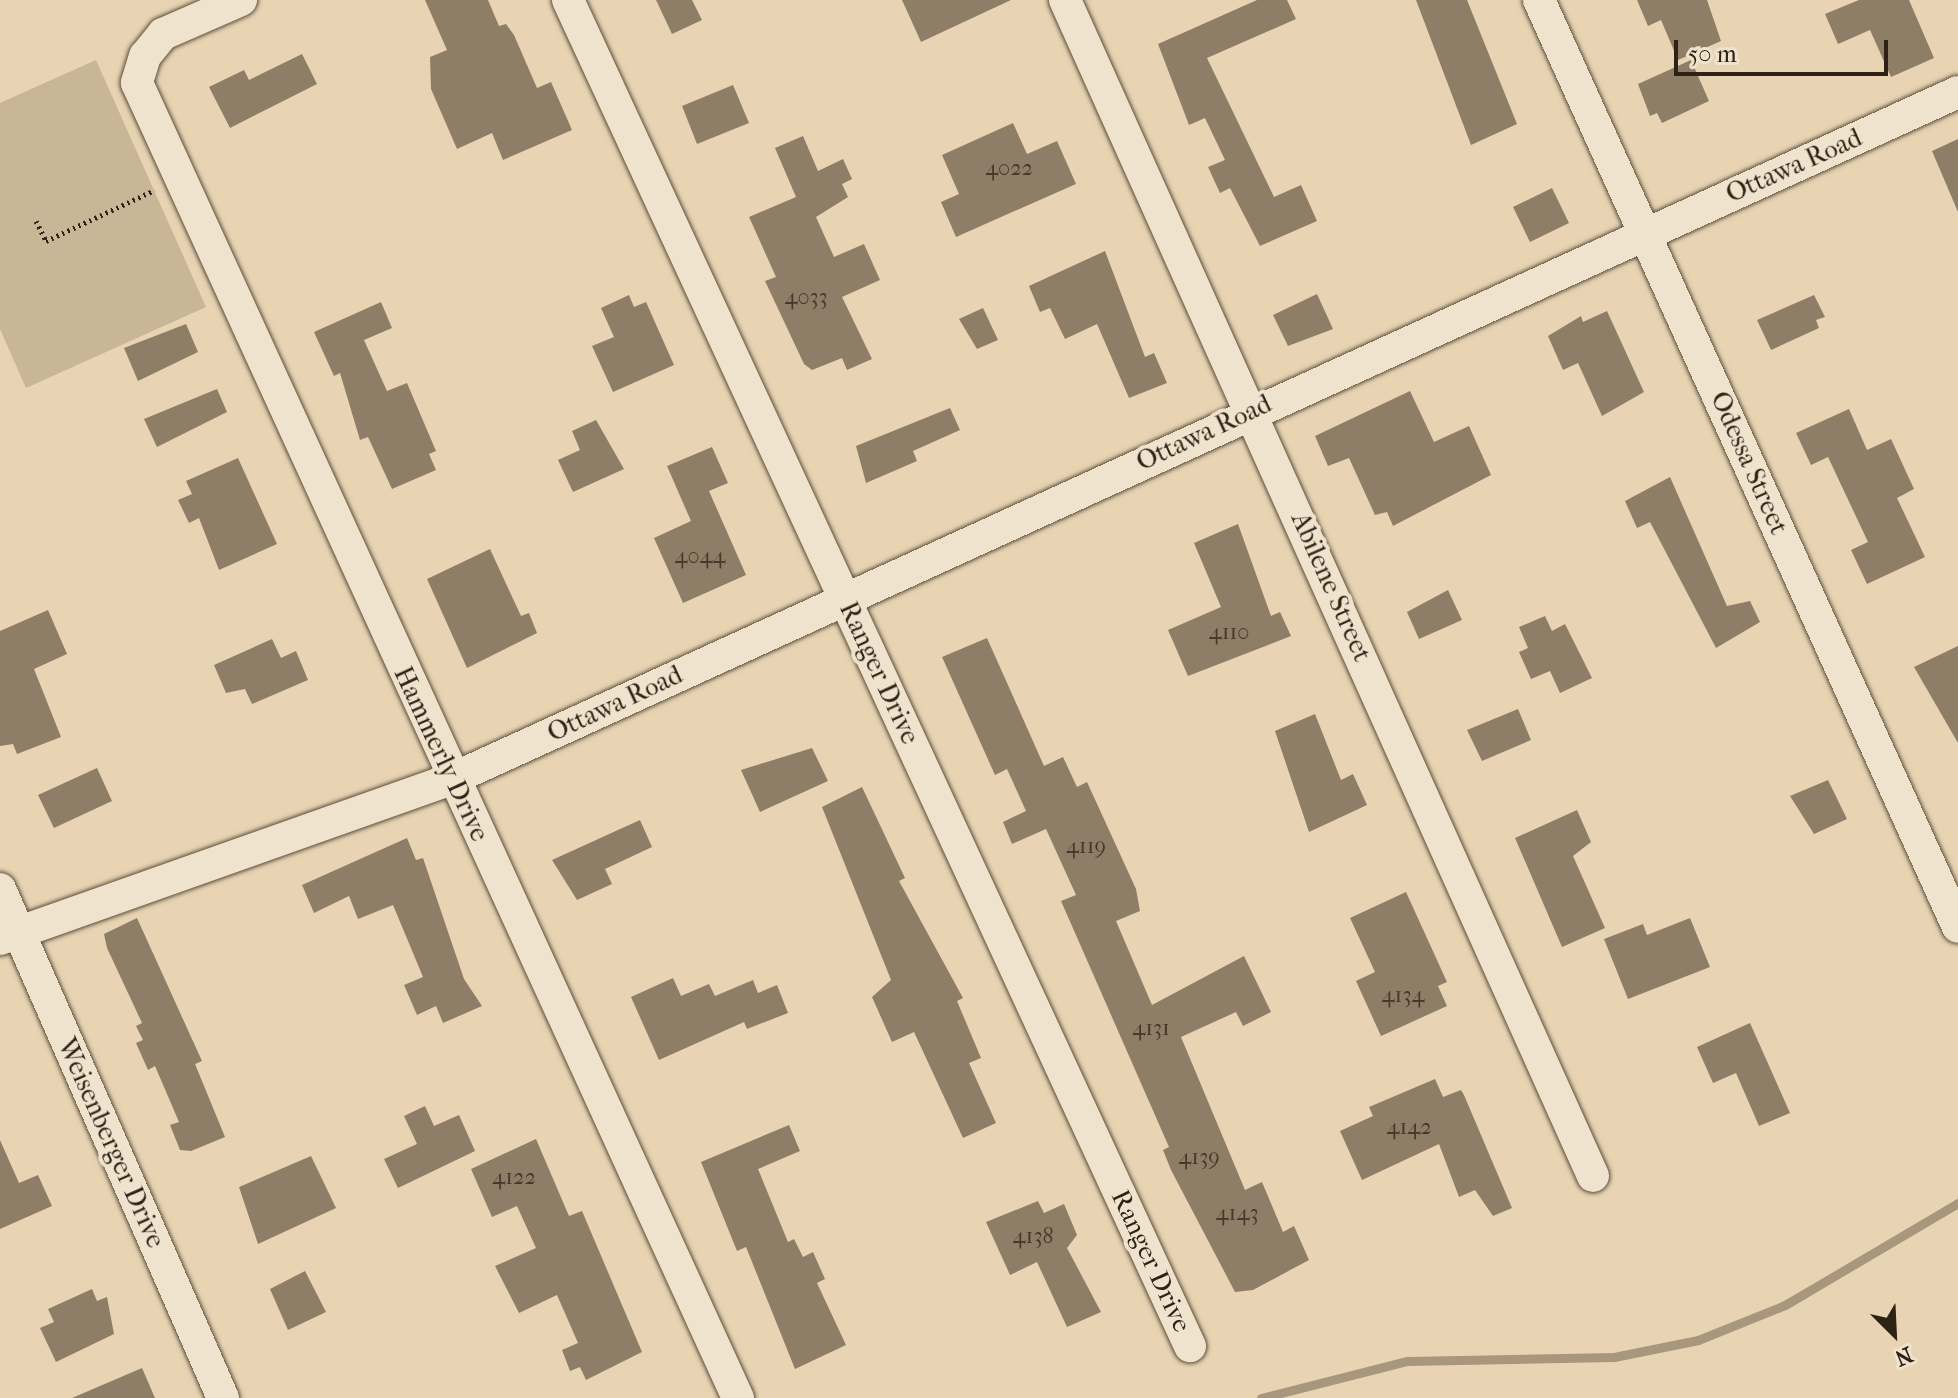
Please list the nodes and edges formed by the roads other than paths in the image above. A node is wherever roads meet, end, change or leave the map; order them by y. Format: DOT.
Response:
graph roads {
  1 [pos="241,0"];
  2 [pos="568,0"];
  3 [pos="1065,0"];
  4 [pos="1539,0"];
  5 [pos="1958,92"];
  6 [pos="1645,234"];
  7 [pos="1252,411"];
  8 [pos="845,598"];
  9 [pos="452,779"];
  10 [pos="0,889"];
  11 [pos="1958,927"];
  12 [pos="9,935"];
  13 [pos="1593,1176"];
  14 [pos="1190,1346"];
  15 [pos="223,1398"];
  16 [pos="738,1398"];
  1 -- 9 [label="street, Hammerly Drive"];
  2 -- 8 [label="street, Ranger Drive"];
  3 -- 7 [label="street, Abilene Street"];
  4 -- 6 [label="street, Odessa Street"];
  5 -- 6 [label="street, Ottawa Road"];
  6 -- 7 [label="street, Ottawa Road"];
  6 -- 11 [label="street, Odessa Street"];
  7 -- 8 [label="street, Ottawa Road"];
  7 -- 13 [label="street, Abilene Street"];
  8 -- 9 [label="street, Ottawa Road"];
  8 -- 14 [label="street, Ranger Drive"];
  9 -- 12 [label="street, Ottawa Road"];
  9 -- 16 [label="street, Hammerly Drive"];
  10 -- 12 [label="street, Weisenberger Drive"];
  12 -- 15 [label="street, Weisenberger Drive"];
}
